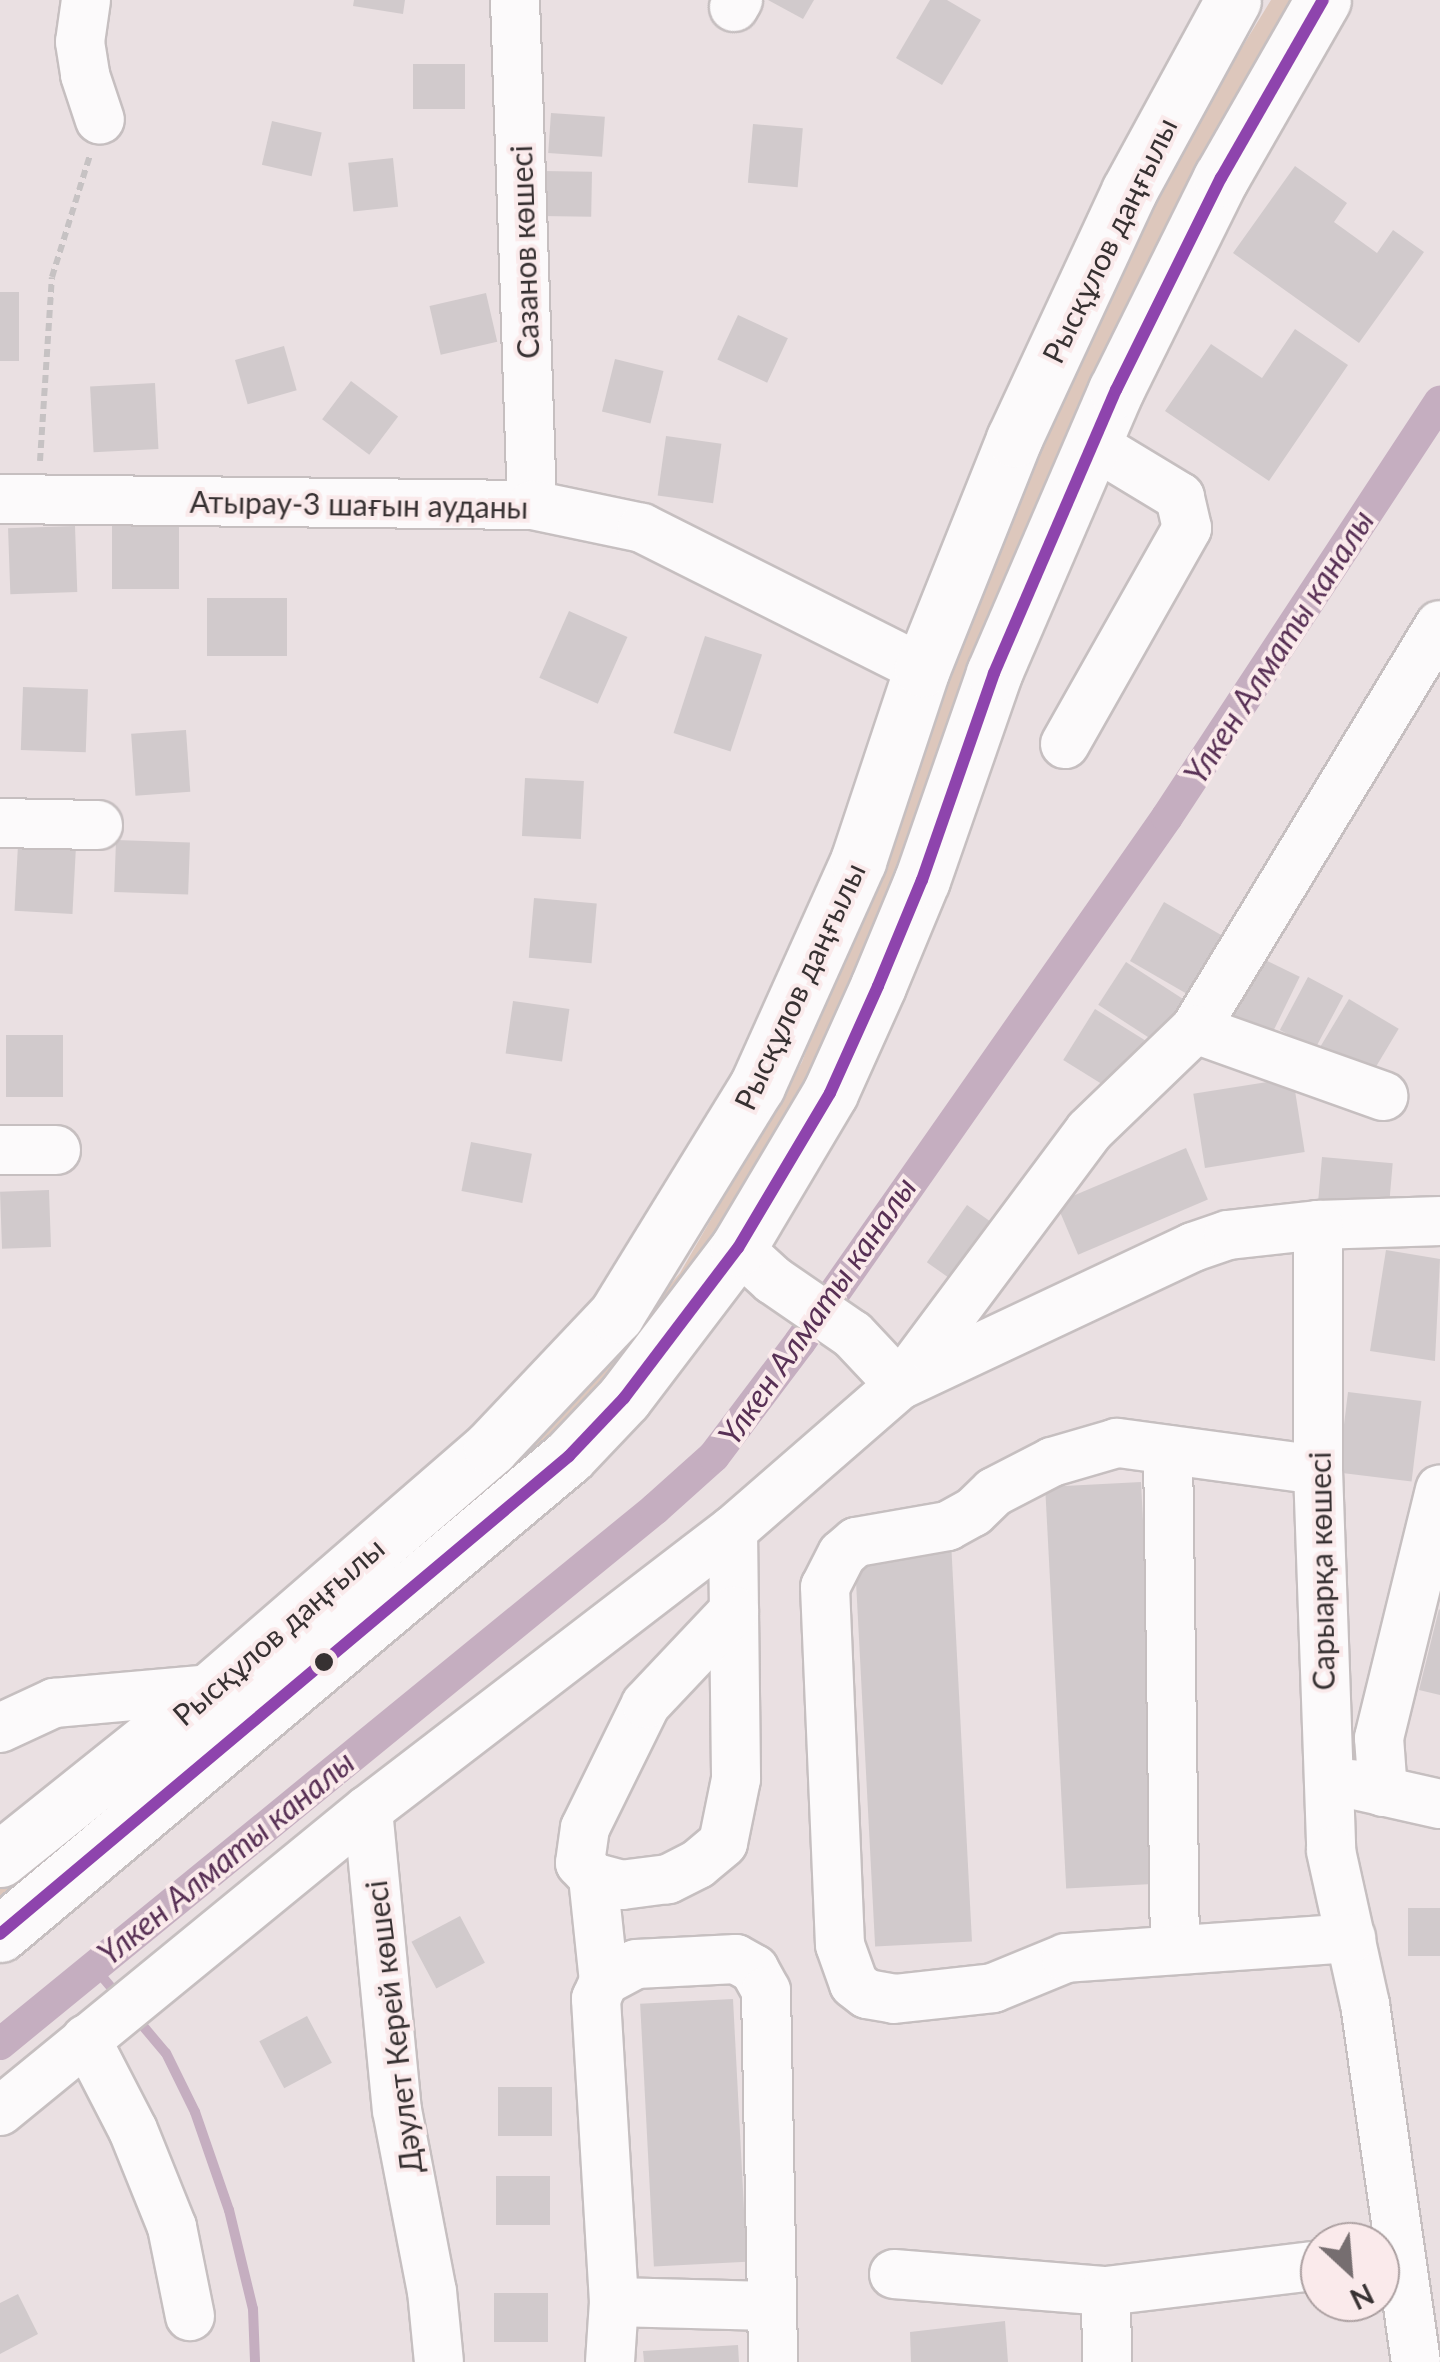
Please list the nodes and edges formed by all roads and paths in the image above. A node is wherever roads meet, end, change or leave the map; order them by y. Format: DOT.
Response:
graph roads {
  1 [pos="86,0"];
  2 [pos="514,0"];
  3 [pos="1233,0"];
  4 [pos="1323,0"];
  5 [pos="100,120"];
  6 [pos="1094,445"];
  7 [pos="19,499"];
  8 [pos="532,505"];
  9 [pos="1440,625"];
  10 [pos="922,669"];
  11 [pos="1065,744"];
  12 [pos="0,824"];
  13 [pos="98,825"];
  14 [pos="1196,1028"];
  15 [pos="1383,1096"];
  16 [pos="0,1150"];
  17 [pos="56,1150"];
  18 [pos="1440,1221"];
  19 [pos="1318,1225"];
  20 [pos="755,1264"];
  21 [pos="900,1385"];
  22 [pos="1168,1450"];
  23 [pos="1318,1470"];
  24 [pos="1440,1489"];
  25 [pos="732,1530"];
  26 [pos="734,1611"];
  27 [pos="212,1689"];
  28 [pos="0,1728"];
  29 [pos="1326,1778"];
  30 [pos="1383,1792"];
  31 [pos="1440,1804"];
  32 [pos="368,1810"];
  33 [pos="0,1859"];
  34 [pos="593,1877"];
  35 [pos="0,1934"];
  36 [pos="1350,1938"];
  37 [pos="1175,1949"];
  38 [pos="604,1981"];
  39 [pos="86,2039"];
  40 [pos="0,2111"];
  41 [pos="1388,2222"];
  42 [pos="1300,2268"];
  43 [pos="894,2274"];
  44 [pos="1106,2292"];
  45 [pos="1400,2294"];
  46 [pos="614,2302"];
  47 [pos="769,2306"];
  48 [pos="190,2316"];
  49 [pos="439,2362"];
  50 [pos="610,2362"];
  51 [pos="773,2362"];
  52 [pos="1107,2362"];
  53 [pos="1416,2362"];
  1 -- 5 [label="street"];
  2 -- 8 [label="street, Сазанов көшесі"];
  3 -- 10 [label="main road, Рысқұлов даңғылы"];
  4 -- 6 [label="main road, Рысқұлов даңғылы"];
  5 -- 7 [label="path"];
  6 -- 11 [label="street"];
  6 -- 20 [label="main road, Рысқұлов даңғылы"];
  7 -- 8 [label="street, Атырау-3 шағын ауданы"];
  8 -- 10 [label="street, Атырау-3 шағын ауданы"];
  9 -- 14 [label="street"];
  10 -- 27 [label="main road, Рысқұлов даңғылы"];
  12 -- 13 [label="street"];
  14 -- 15 [label="street"];
  14 -- 21 [label="street"];
  16 -- 17 [label="street"];
  18 -- 19 [label="street"];
  19 -- 21 [label="street"];
  19 -- 23 [label="street, Сарыарқа көшесі"];
  20 -- 21 [label="street"];
  20 -- 35 [label="main road, Рысқұлов даңғылы"];
  21 -- 25 [label="street"];
  22 -- 23 [label="street"];
  22 -- 37 [label="street"];
  22 -- 37 [label="street"];
  23 -- 29 [label="street, Сарыарқа көшесі"];
  24 -- 30 [label="street"];
  25 -- 26 [label="street"];
  25 -- 32 [label="street"];
  26 -- 34 [label="street"];
  26 -- 34 [label="street"];
  27 -- 28 [label="street"];
  27 -- 33 [label="main road, Рысқұлов даңғылы"];
  29 -- 30 [label="street"];
  29 -- 36 [label="street, Сарыарқа көшесі"];
  30 -- 31 [label="street"];
  32 -- 39 [label="street"];
  32 -- 49 [label="street, Дәулет Керей көшесі"];
  34 -- 38 [label="street"];
  36 -- 37 [label="street"];
  36 -- 41 [label="street, Сарыарқа көшесі"];
  38 -- 46 [label="street"];
  38 -- 47 [label="street"];
  39 -- 40 [label="street"];
  39 -- 48 [label="street"];
  42 -- 44 [label="street"];
  43 -- 44 [label="street"];
  44 -- 52 [label="street"];
  45 -- 53 [label="street, Сарыарқа көшесі"];
  46 -- 47 [label="street"];
  46 -- 50 [label="street"];
  47 -- 51 [label="street"];
}
